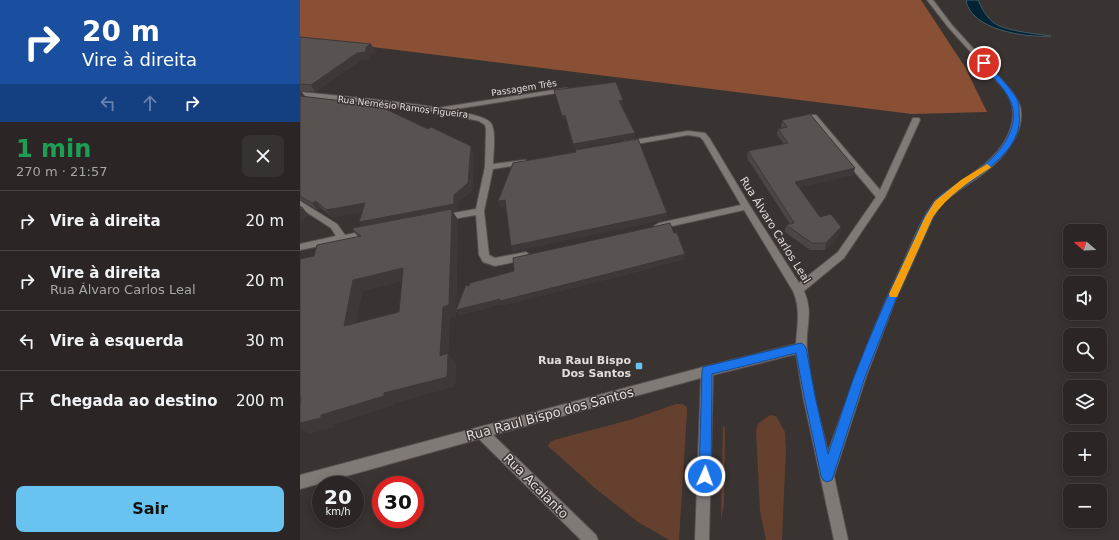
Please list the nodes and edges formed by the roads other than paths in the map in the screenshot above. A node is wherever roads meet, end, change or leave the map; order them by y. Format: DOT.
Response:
graph roads {
  1 [pos="930,0"];
  2 [pos="577,89"];
  3 [pos="300,94"];
  4 [pos="436,110"];
  5 [pos="813,117"];
  6 [pos="916,120"];
  7 [pos="620,145"];
  8 [pos="536,160"];
  9 [pos="488,167"];
  10 [pos="881,196"];
  11 [pos="300,204"];
  12 [pos="746,207"];
  13 [pos="480,211"];
  14 [pos="434,220"];
  15 [pos="648,229"];
  16 [pos="380,231"];
  17 [pos="342,238"];
  18 [pos="300,247"];
  19 [pos="533,254"];
  20 [pos="798,290"];
  21 [pos="801,348"];
  22 [pos="707,371"];
  23 [pos="482,433"];
  24 [pos="827,476"];
  25 [pos="300,482"];
  26 [pos="590,540"];
  27 [pos="702,540"];
  28 [pos="840,540"];
  1 -- 24 [label="street"];
  2 -- 4 [label="street, Passagem Três"];
  3 -- 4 [label="street, Rua Nemésio Ramos Figueira"];
  4 -- 9 [label="street, Rua Nemésio Ramos Figueira"];
  5 -- 10 [label="street"];
  6 -- 10 [label="street"];
  7 -- 12 [label="street, Rua Álvaro Carlos Leal"];
  8 -- 9 [label="street"];
  9 -- 13 [label="street, Rua Nemésio Ramos Figueira"];
  10 -- 20 [label="street"];
  11 -- 17 [label="street"];
  12 -- 15 [label="street"];
  12 -- 20 [label="street, Rua Álvaro Carlos Leal"];
  13 -- 14 [label="street"];
  13 -- 19 [label="street, Rua Nemésio Ramos Figueira"];
  16 -- 17 [label="street"];
  17 -- 18 [label="street"];
  20 -- 21 [label="street, Rua Álvaro Carlos Leal"];
  21 -- 22 [label="street, Rua Raul Bispo dos Santos"];
  21 -- 24 [label="street, Rua Álvaro Carlos Leal"];
  22 -- 23 [label="street, Rua Raul Bispo dos Santos"];
  22 -- 27 [label="street"];
  23 -- 25 [label="street, Rua Raul Bispo dos Santos"];
  23 -- 26 [label="street, Rua Acalanto"];
  24 -- 28 [label="street, Rua Álvaro Carlos Leal"];
}
